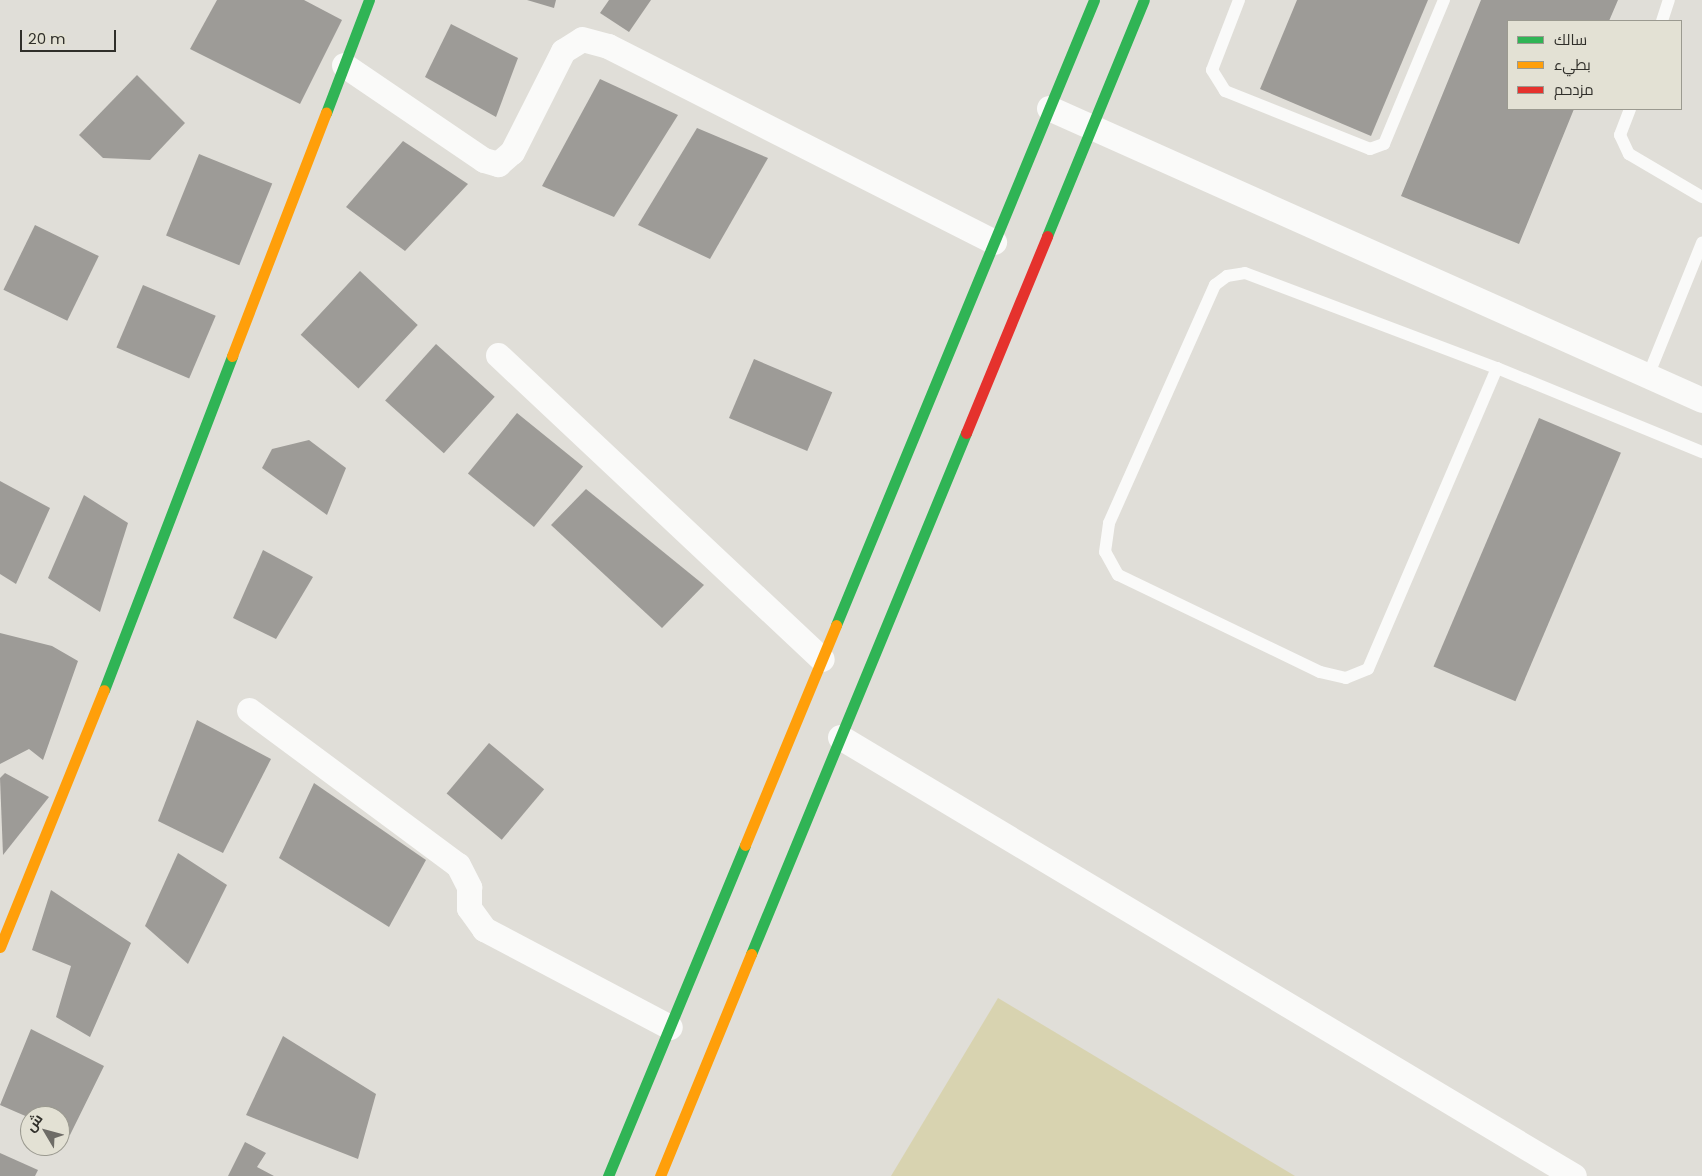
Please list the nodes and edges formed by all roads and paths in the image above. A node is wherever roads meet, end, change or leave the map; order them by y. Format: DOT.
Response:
graph roads {
  1 [pos="368,0"];
  2 [pos="1094,0"];
  3 [pos="1144,0"];
  4 [pos="1239,0"];
  5 [pos="1444,0"];
  6 [pos="1669,0"];
  7 [pos="1662,20"];
  8 [pos="344,65"];
  9 [pos="1049,108"];
  10 [pos="1630,110"];
  11 [pos="1092,126"];
  12 [pos="1702,197"];
  13 [pos="994,242"];
  14 [pos="1702,244"];
  15 [pos="498,355"];
  16 [pos="1497,368"];
  17 [pos="1648,376"];
  18 [pos="1702,400"];
  19 [pos="1702,452"];
  20 [pos="822,659"];
  21 [pos="249,710"];
  22 [pos="840,737"];
  23 [pos="2,933"];
  24 [pos="670,1027"];
  25 [pos="608,1176"];
  26 [pos="660,1176"];
  27 [pos="1574,1176"];
  1 -- 8 [label="main road"];
  2 -- 9 [label="main road"];
  3 -- 11 [label="main road"];
  4 -- 5 [label="lane"];
  6 -- 7 [label="lane"];
  8 -- 13 [label="street"];
  8 -- 23 [label="main road"];
  9 -- 11 [label="street"];
  9 -- 13 [label="main road"];
  10 -- 12 [label="lane"];
  11 -- 17 [label="street"];
  11 -- 22 [label="main road"];
  13 -- 20 [label="main road"];
  14 -- 17 [label="lane"];
  15 -- 20 [label="street"];
  16 -- 16 [label="lane"];
  16 -- 19 [label="lane"];
  17 -- 18 [label="street"];
  20 -- 24 [label="main road"];
  21 -- 24 [label="street"];
  22 -- 26 [label="main road"];
  22 -- 27 [label="street"];
  24 -- 25 [label="main road"];
}
